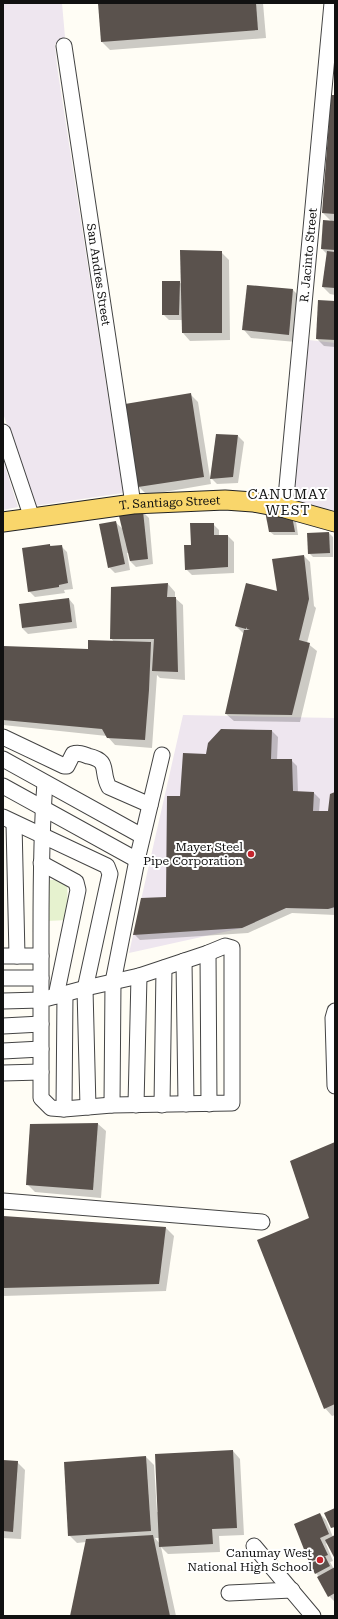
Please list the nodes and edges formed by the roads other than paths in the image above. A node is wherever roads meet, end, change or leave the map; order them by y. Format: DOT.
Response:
graph roads {
  1 [pos="332,3"];
  2 [pos="64,46"];
  3 [pos="3,432"];
  4 [pos="133,504"];
  5 [pos="285,508"];
  6 [pos="32,518"];
  7 [pos="3,522"];
  8 [pos="335,522"];
  9 [pos="3,737"];
  10 [pos="162,755"];
  11 [pos="3,759"];
  12 [pos="45,783"];
  13 [pos="3,786"];
  14 [pos="150,805"];
  15 [pos="43,808"];
  16 [pos="9,820"];
  17 [pos="42,834"];
  18 [pos="142,836"];
  19 [pos="137,860"];
  20 [pos="41,863"];
  21 [pos="208,953"];
  22 [pos="10,956"];
  23 [pos="41,956"];
  24 [pos="184,961"];
  25 [pos="164,968"];
  26 [pos="139,976"];
  27 [pos="3,978"];
  28 [pos="41,978"];
  29 [pos="113,982"];
  30 [pos="85,988"];
  31 [pos="61,995"];
  32 [pos="41,1000"];
  33 [pos="3,1001"];
  34 [pos="335,1012"];
  35 [pos="41,1024"];
  36 [pos="3,1026"];
  37 [pos="41,1049"];
  38 [pos="3,1051"];
  39 [pos="41,1072"];
  40 [pos="3,1073"];
  41 [pos="335,1086"];
  42 [pos="186,1104"];
  43 [pos="209,1104"];
  44 [pos="112,1105"];
  45 [pos="136,1105"];
  46 [pos="162,1105"];
  47 [pos="88,1107"];
  48 [pos="64,1109"];
  49 [pos="3,1201"];
  50 [pos="262,1222"];
  51 [pos="254,1546"];
  52 [pos="292,1590"];
  53 [pos="229,1593"];
  54 [pos="313,1616"];
  1 -- 5 [label="street, R. Jacinto Street"];
  2 -- 4 [label="street, San Andres Street"];
  3 -- 6 [label="street"];
  4 -- 5 [label="main road, T. Santiago Street"];
  4 -- 6 [label="main road, T. Santiago Street"];
  5 -- 8 [label="main road, T. Santiago Street"];
  6 -- 7 [label="main road, T. Santiago Street"];
  9 -- 14 [label="street"];
  10 -- 14 [label="street"];
  11 -- 12 [label="street"];
  12 -- 15 [label="street"];
  12 -- 18 [label="street"];
  13 -- 15 [label="street"];
  14 -- 18 [label="street"];
  15 -- 17 [label="street"];
  15 -- 19 [label="street"];
  16 -- 17 [label="street"];
  16 -- 22 [label="street"];
  17 -- 20 [label="street"];
  17 -- 30 [label="street"];
  18 -- 19 [label="street"];
  19 -- 29 [label="street"];
  20 -- 23 [label="street"];
  20 -- 31 [label="street"];
  21 -- 24 [label="street"];
  21 -- 43 [label="street"];
  21 -- 43 [label="street"];
  22 -- 23 [label="street"];
  23 -- 28 [label="street"];
  24 -- 25 [label="street"];
  24 -- 42 [label="street"];
  25 -- 26 [label="street"];
  25 -- 46 [label="street"];
  26 -- 29 [label="street"];
  26 -- 45 [label="street"];
  27 -- 28 [label="street"];
  28 -- 32 [label="street"];
  29 -- 30 [label="street"];
  29 -- 44 [label="street"];
  30 -- 31 [label="street"];
  30 -- 47 [label="street"];
  31 -- 32 [label="street"];
  31 -- 48 [label="street"];
  32 -- 33 [label="street"];
  32 -- 35 [label="street"];
  34 -- 41 [label="street"];
  35 -- 36 [label="street"];
  35 -- 37 [label="street"];
  37 -- 38 [label="street"];
  37 -- 39 [label="street"];
  39 -- 40 [label="street"];
  39 -- 48 [label="street"];
  42 -- 43 [label="street"];
  42 -- 46 [label="street"];
  44 -- 45 [label="street"];
  44 -- 47 [label="street"];
  45 -- 46 [label="street"];
  47 -- 48 [label="street"];
  49 -- 50 [label="street"];
  51 -- 52 [label="street"];
  52 -- 53 [label="street"];
  52 -- 54 [label="street"];
}
